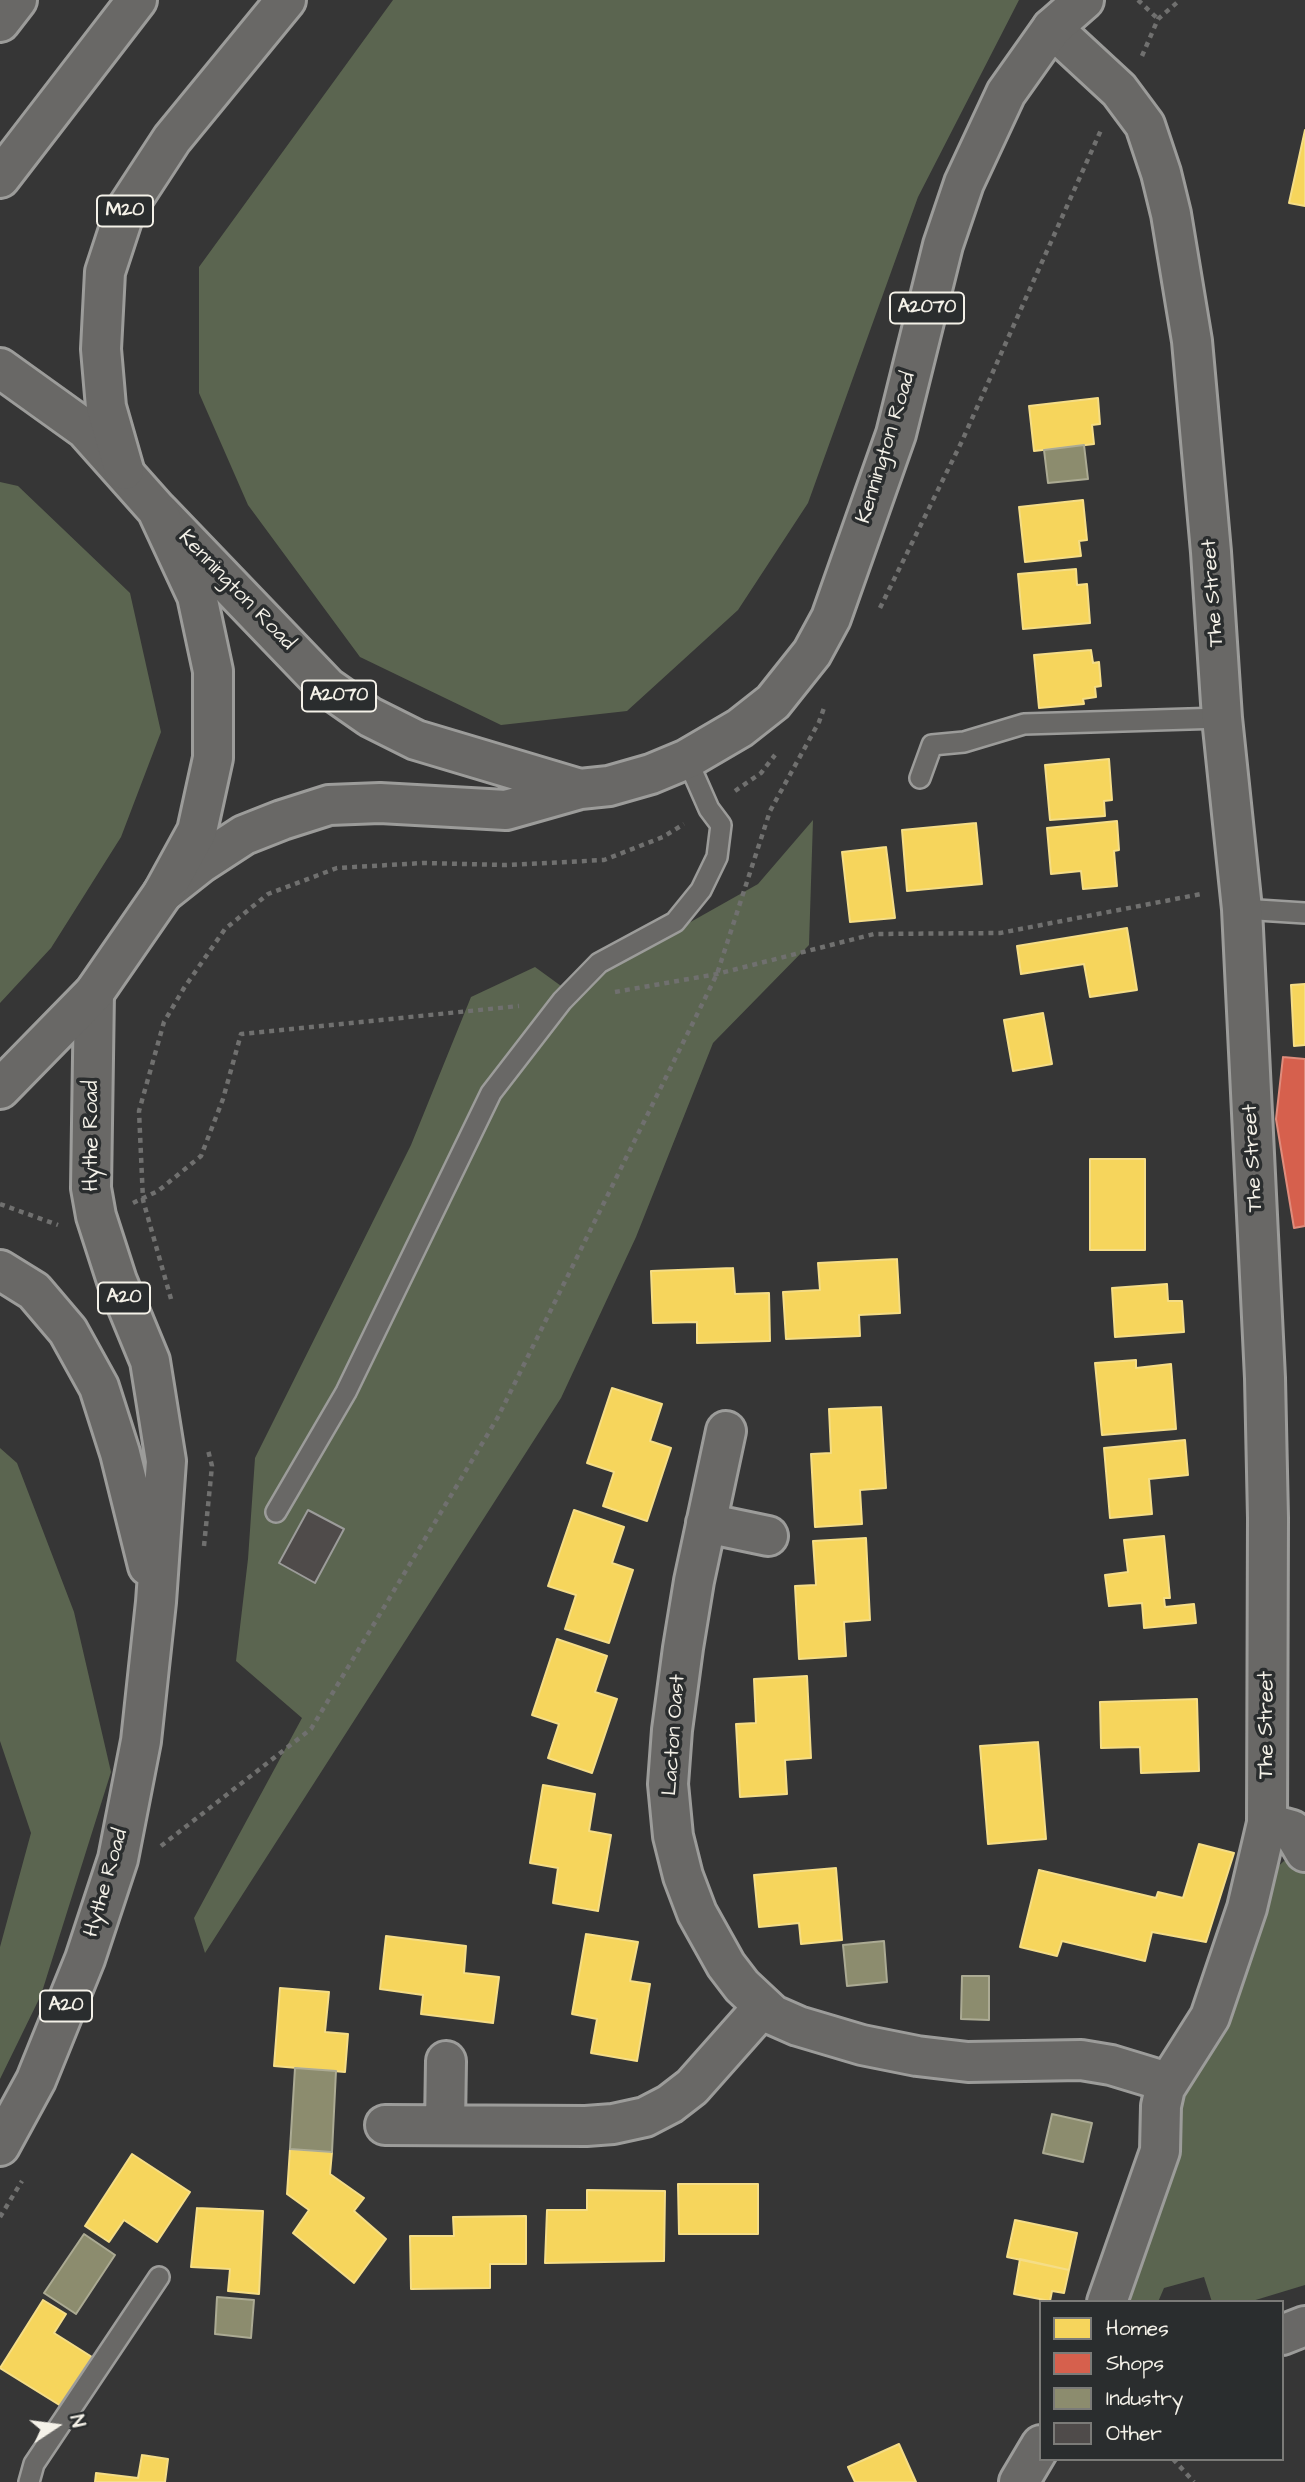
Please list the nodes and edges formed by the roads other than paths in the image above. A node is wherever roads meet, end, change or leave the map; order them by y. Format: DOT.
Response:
graph roads {
  1 [pos="17,0"];
  2 [pos="136,0"];
  3 [pos="286,0"];
  4 [pos="1084,0"];
  5 [pos="0,22"];
  6 [pos="1052,28"];
  7 [pos="0,178"];
  8 [pos="0,368"];
  9 [pos="124,470"];
  10 [pos="157,510"];
  11 [pos="1222,718"];
  12 [pos="687,759"];
  13 [pos="920,778"];
  14 [pos="580,789"];
  15 [pos="163,893"];
  16 [pos="1241,897"];
  17 [pos="1305,913"];
  18 [pos="94,993"];
  19 [pos="0,1089"];
  20 [pos="0,1270"];
  21 [pos="726,1431"];
  22 [pos="276,1512"];
  23 [pos="706,1523"];
  24 [pos="768,1536"];
  25 [pos="156,1602"];
  26 [pos="1267,1823"];
  27 [pos="1305,1852"];
  28 [pos="763,2007"];
  29 [pos="446,2061"];
  30 [pos="1167,2082"];
  31 [pos="385,2125"];
  32 [pos="445,2125"];
  33 [pos="0,2146"];
  34 [pos="159,2277"];
  35 [pos="1108,2300"];
  36 [pos="1305,2326"];
  37 [pos="1284,2334"];
  38 [pos="1039,2448"];
  39 [pos="29,2482"];
  40 [pos="1019,2482"];
  1 -- 5 [label="main road"];
  2 -- 7 [label="main road"];
  3 -- 9 [label="main road, M20"];
  4 -- 6 [label="main road, Kennington Road / A2070"];
  6 -- 11 [label="main road, The Street"];
  6 -- 12 [label="main road, Kennington Road / A2070"];
  8 -- 9 [label="main road"];
  9 -- 10 [label="main road"];
  10 -- 14 [label="main road, Kennington Road / A2070"];
  10 -- 15 [label="main road"];
  11 -- 13 [label="lane"];
  11 -- 16 [label="main road, The Street"];
  12 -- 14 [label="main road, Kennington Road / A2070"];
  12 -- 22 [label="lane"];
  14 -- 15 [label="main road, Kennington Road / A2070"];
  15 -- 18 [label="main road"];
  16 -- 17 [label="lane"];
  16 -- 26 [label="main road, The Street"];
  18 -- 19 [label="main road"];
  18 -- 25 [label="main road, Hythe Road / A20"];
  20 -- 25 [label="main road, Hythe Road / A20"];
  21 -- 23 [label="main road, Lacton Oast"];
  23 -- 24 [label="main road"];
  23 -- 28 [label="main road, Lacton Oast"];
  25 -- 33 [label="main road, Hythe Road / A20"];
  26 -- 27 [label="main road"];
  26 -- 30 [label="main road, The Street"];
  28 -- 30 [label="main road, Lacton Oast"];
  28 -- 32 [label="main road"];
  29 -- 32 [label="main road"];
  30 -- 35 [label="main road, The Street"];
  31 -- 32 [label="main road"];
  34 -- 39 [label="lane"];
  36 -- 37 [label="main road"];
  38 -- 40 [label="main road"];
}
